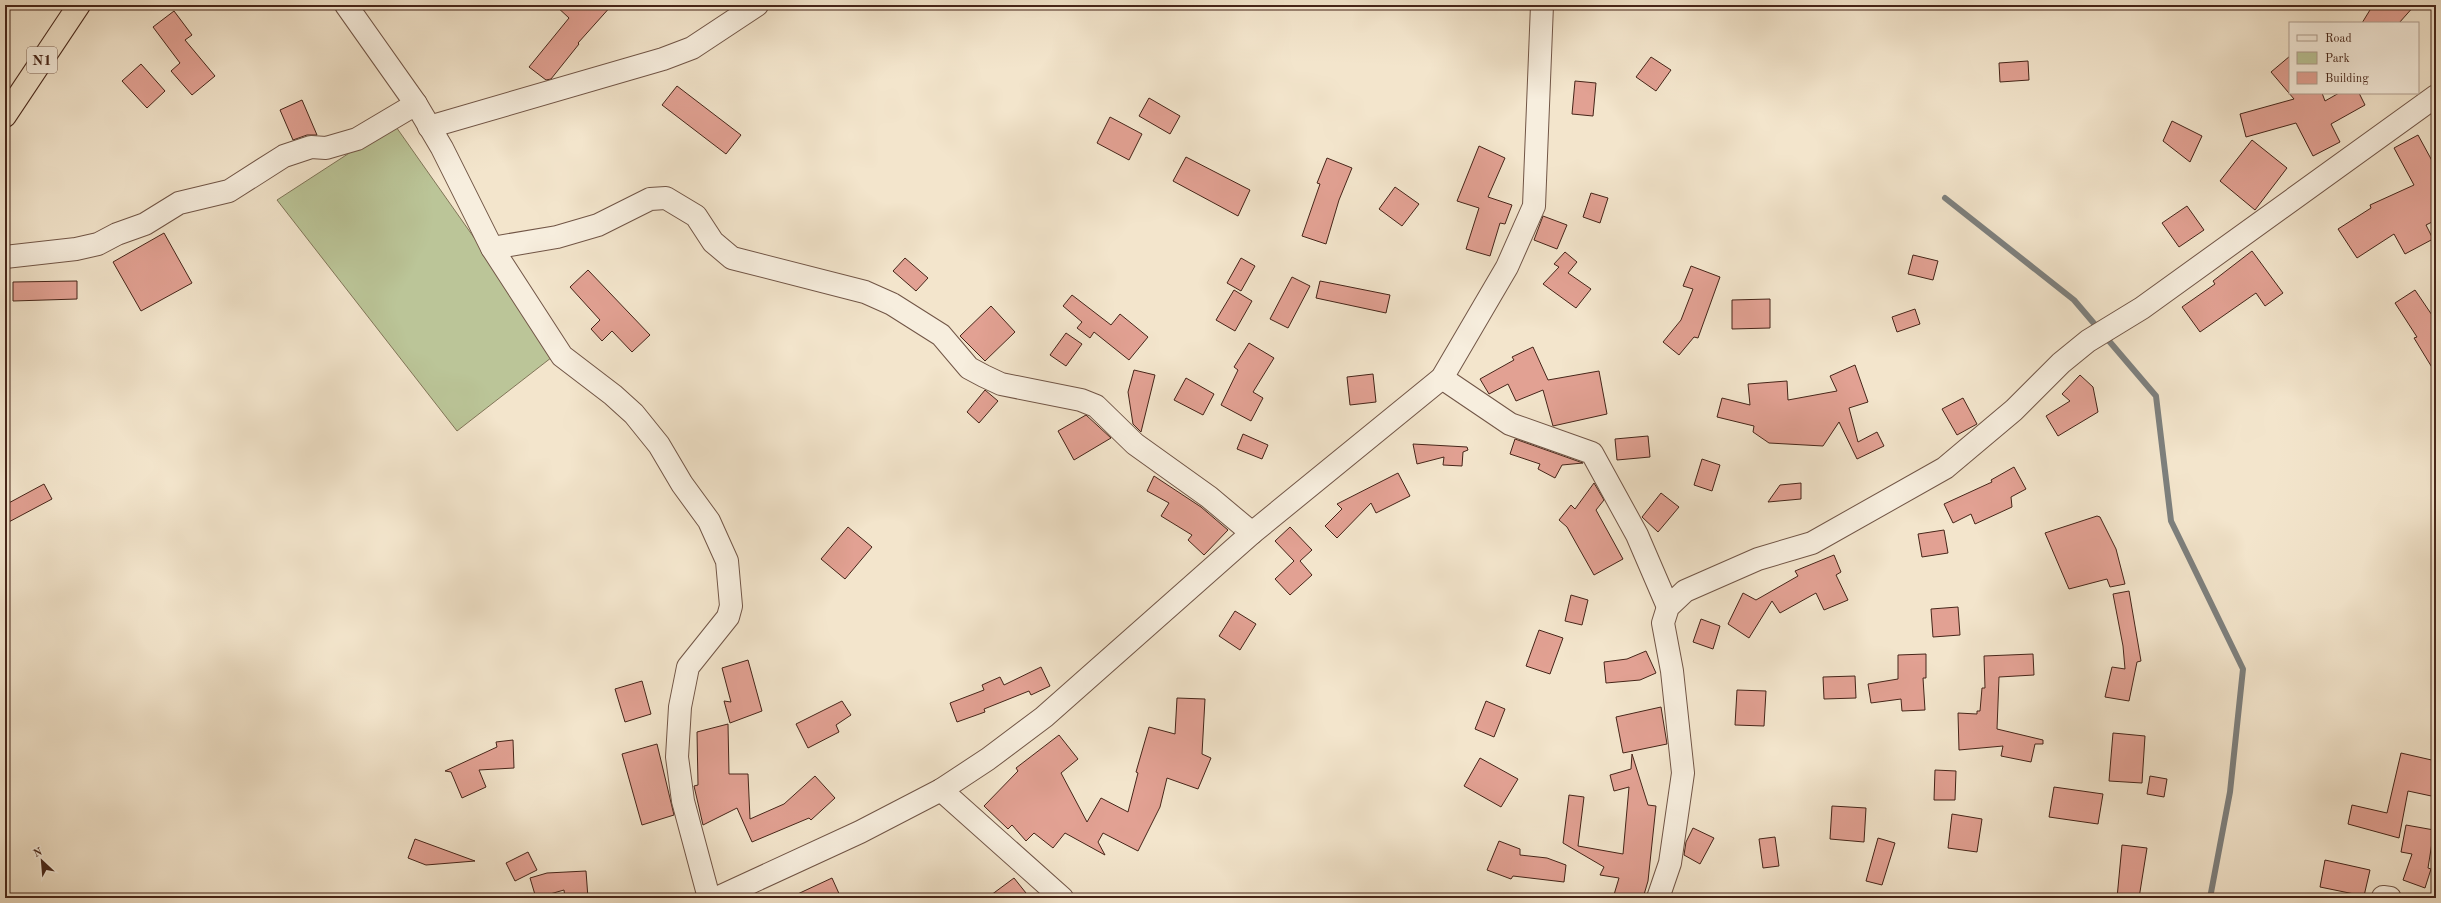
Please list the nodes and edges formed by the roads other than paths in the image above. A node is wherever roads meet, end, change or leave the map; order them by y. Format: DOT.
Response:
graph roads {
  1 [pos="79,5"];
  2 [pos="346,5"];
  3 [pos="757,5"];
  4 [pos="1542,5"];
  5 [pos="2436,96"];
  6 [pos="416,104"];
  7 [pos="5,116"];
  8 [pos="429,127"];
  9 [pos="492,248"];
  10 [pos="5,257"];
  11 [pos="1442,378"];
  12 [pos="1252,533"];
  13 [pos="1668,608"];
  14 [pos="941,790"];
  15 [pos="710,898"];
  16 [pos="717,898"];
  17 [pos="1062,898"];
  18 [pos="1658,898"];
  1 -- 7 [label="highway, N1"];
  2 -- 6 [label="street"];
  3 -- 8 [label="street"];
  4 -- 11 [label="street"];
  5 -- 13 [label="street"];
  6 -- 8 [label="street"];
  6 -- 10 [label="street"];
  8 -- 9 [label="street"];
  9 -- 12 [label="street"];
  9 -- 15 [label="street"];
  11 -- 12 [label="street"];
  11 -- 13 [label="street"];
  12 -- 14 [label="street"];
  13 -- 18 [label="street"];
  14 -- 16 [label="street"];
  14 -- 17 [label="street"];
}
